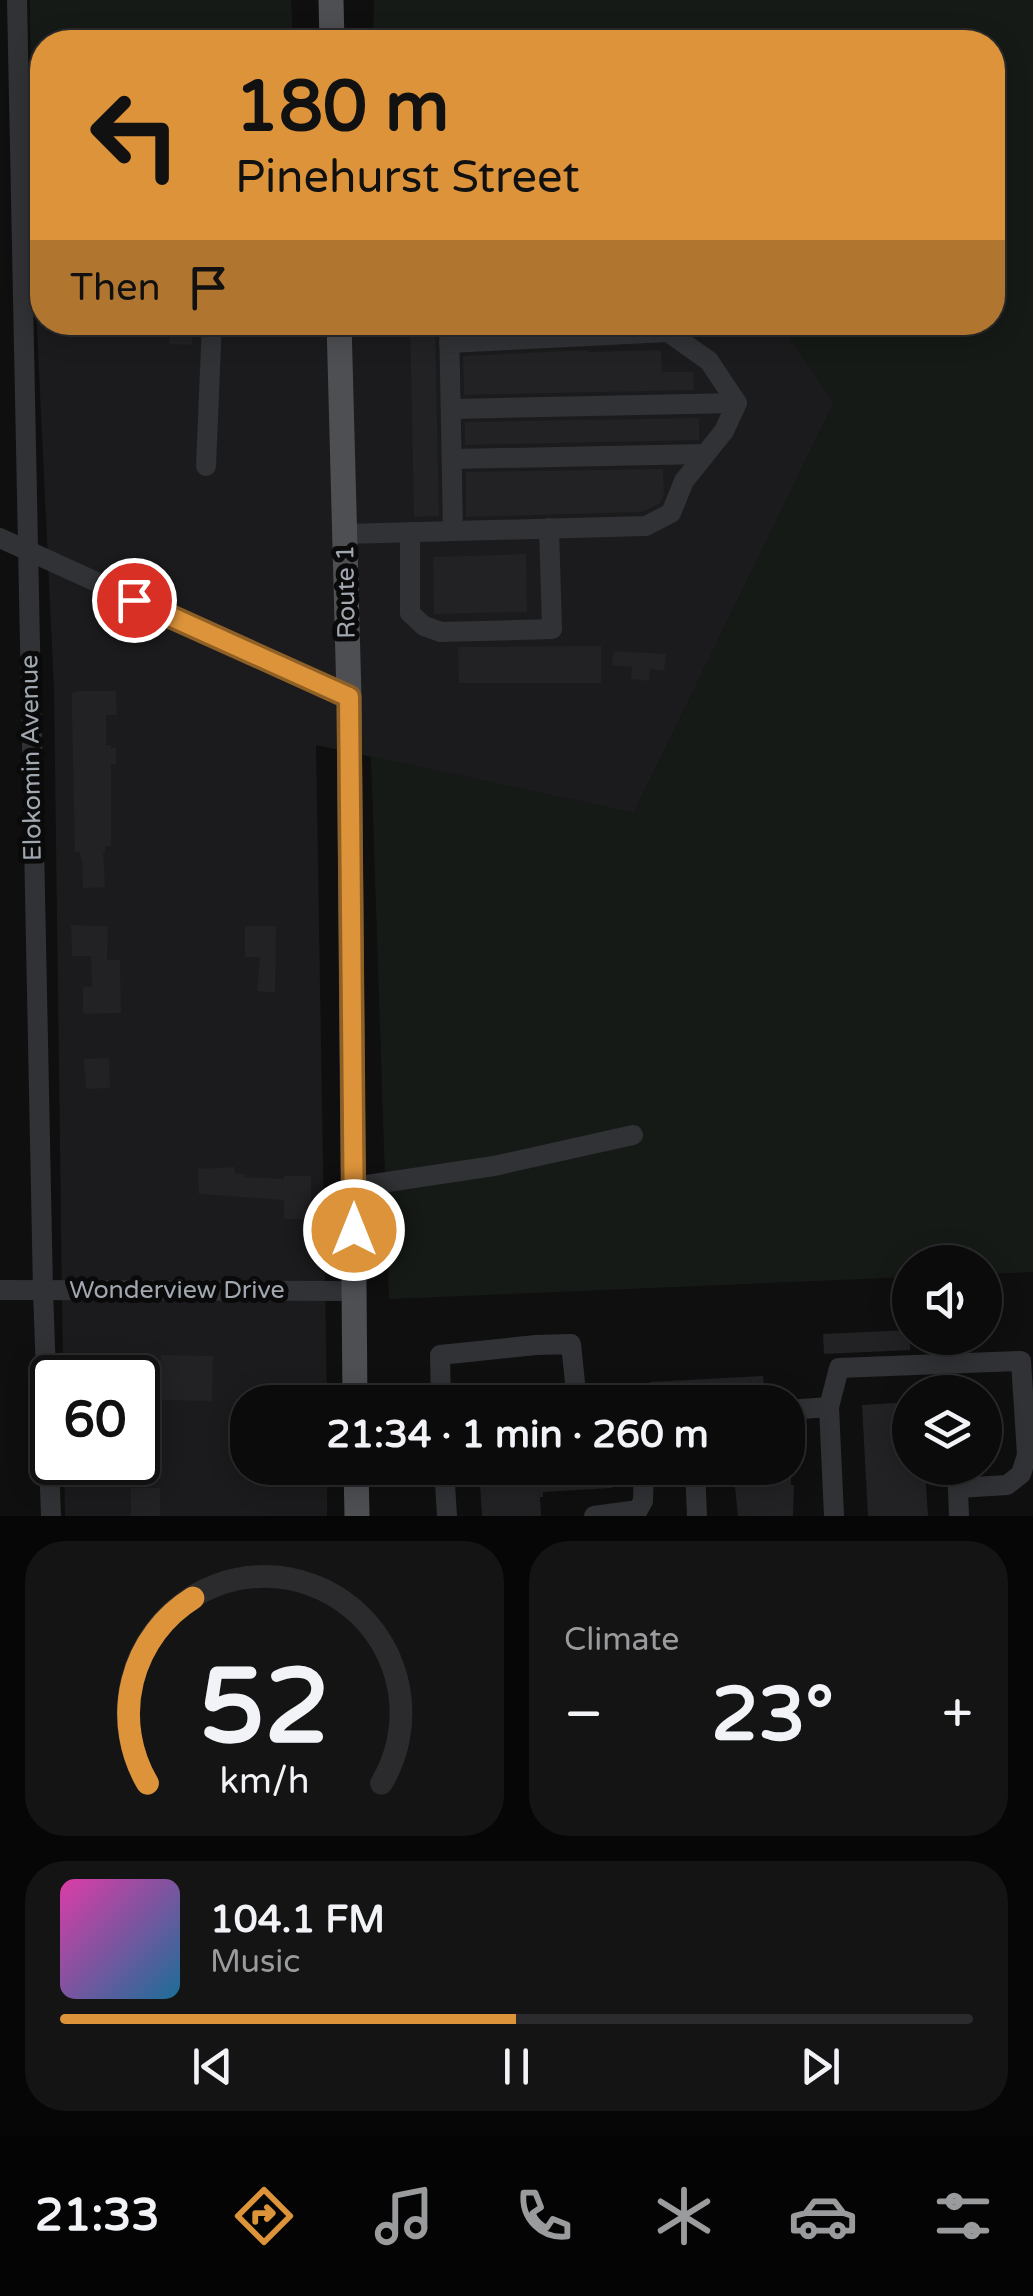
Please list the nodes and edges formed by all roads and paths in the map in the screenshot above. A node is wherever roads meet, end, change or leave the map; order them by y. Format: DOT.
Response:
graph roads {
  1 [pos="16,0"];
  2 [pos="332,0"];
  3 [pos="332,30"];
  4 [pos="211,335"];
  5 [pos="340,335"];
  6 [pos="449,335"];
  7 [pos="672,335"];
  8 [pos="737,402"];
  9 [pos="450,409"];
  10 [pos="704,454"];
  11 [pos="452,459"];
  12 [pos="206,466"];
  13 [pos="550,528"];
  14 [pos="453,531"];
  15 [pos="410,532"];
  16 [pos="345,534"];
  17 [pos="0,538"];
  18 [pos="27,551"];
  19 [pos="349,697"];
  20 [pos="633,1134"];
  21 [pos="354,1188"];
  22 [pos="0,1290"];
  23 [pos="42,1290"];
  24 [pos="354,1291"];
  25 [pos="355,1385"];
  26 [pos="441,1385"];
  27 [pos="575,1385"];
  28 [pos="829,1407"];
  29 [pos="805,1409"];
  30 [pos="356,1485"];
  31 [pos="445,1485"];
  32 [pos="644,1485"];
  33 [pos="696,1485"];
  34 [pos="51,1516"];
  35 [pos="357,1516"];
  36 [pos="447,1516"];
  37 [pos="594,1516"];
  38 [pos="697,1516"];
  39 [pos="834,1516"];
  40 [pos="959,1516"];
  1 -- 18 [label="street, Elokomin Avenue"];
  2 -- 3 [label="main road"];
  4 -- 12 [label="street"];
  5 -- 16 [label="main road, Route 1"];
  6 -- 9 [label="street"];
  7 -- 8 [label="street"];
  8 -- 9 [label="street"];
  8 -- 10 [label="street"];
  9 -- 11 [label="street"];
  10 -- 11 [label="street"];
  10 -- 13 [label="street"];
  11 -- 14 [label="street"];
  13 -- 14 [label="street"];
  13 -- 15 [label="street"];
  14 -- 15 [label="street"];
  15 -- 16 [label="street"];
  16 -- 19 [label="main road, Route 1"];
  17 -- 18 [label="street"];
  18 -- 19 [label="street"];
  18 -- 23 [label="street, Elokomin Avenue"];
  19 -- 21 [label="main road, Route 1"];
  20 -- 21 [label="street"];
  21 -- 24 [label="main road, Route 1"];
  22 -- 23 [label="street, Wonderview Drive"];
  23 -- 24 [label="street, Wonderview Drive"];
  23 -- 34 [label="street, Elokomin Avenue"];
  24 -- 25 [label="main road, Route 1"];
  26 -- 27 [label="street"];
  28 -- 29 [label="street"];
  28 -- 39 [label="street"];
  28 -- 40 [label="street"];
  30 -- 35 [label="main road"];
  31 -- 36 [label="street"];
  32 -- 37 [label="street"];
  33 -- 38 [label="street"];
}
